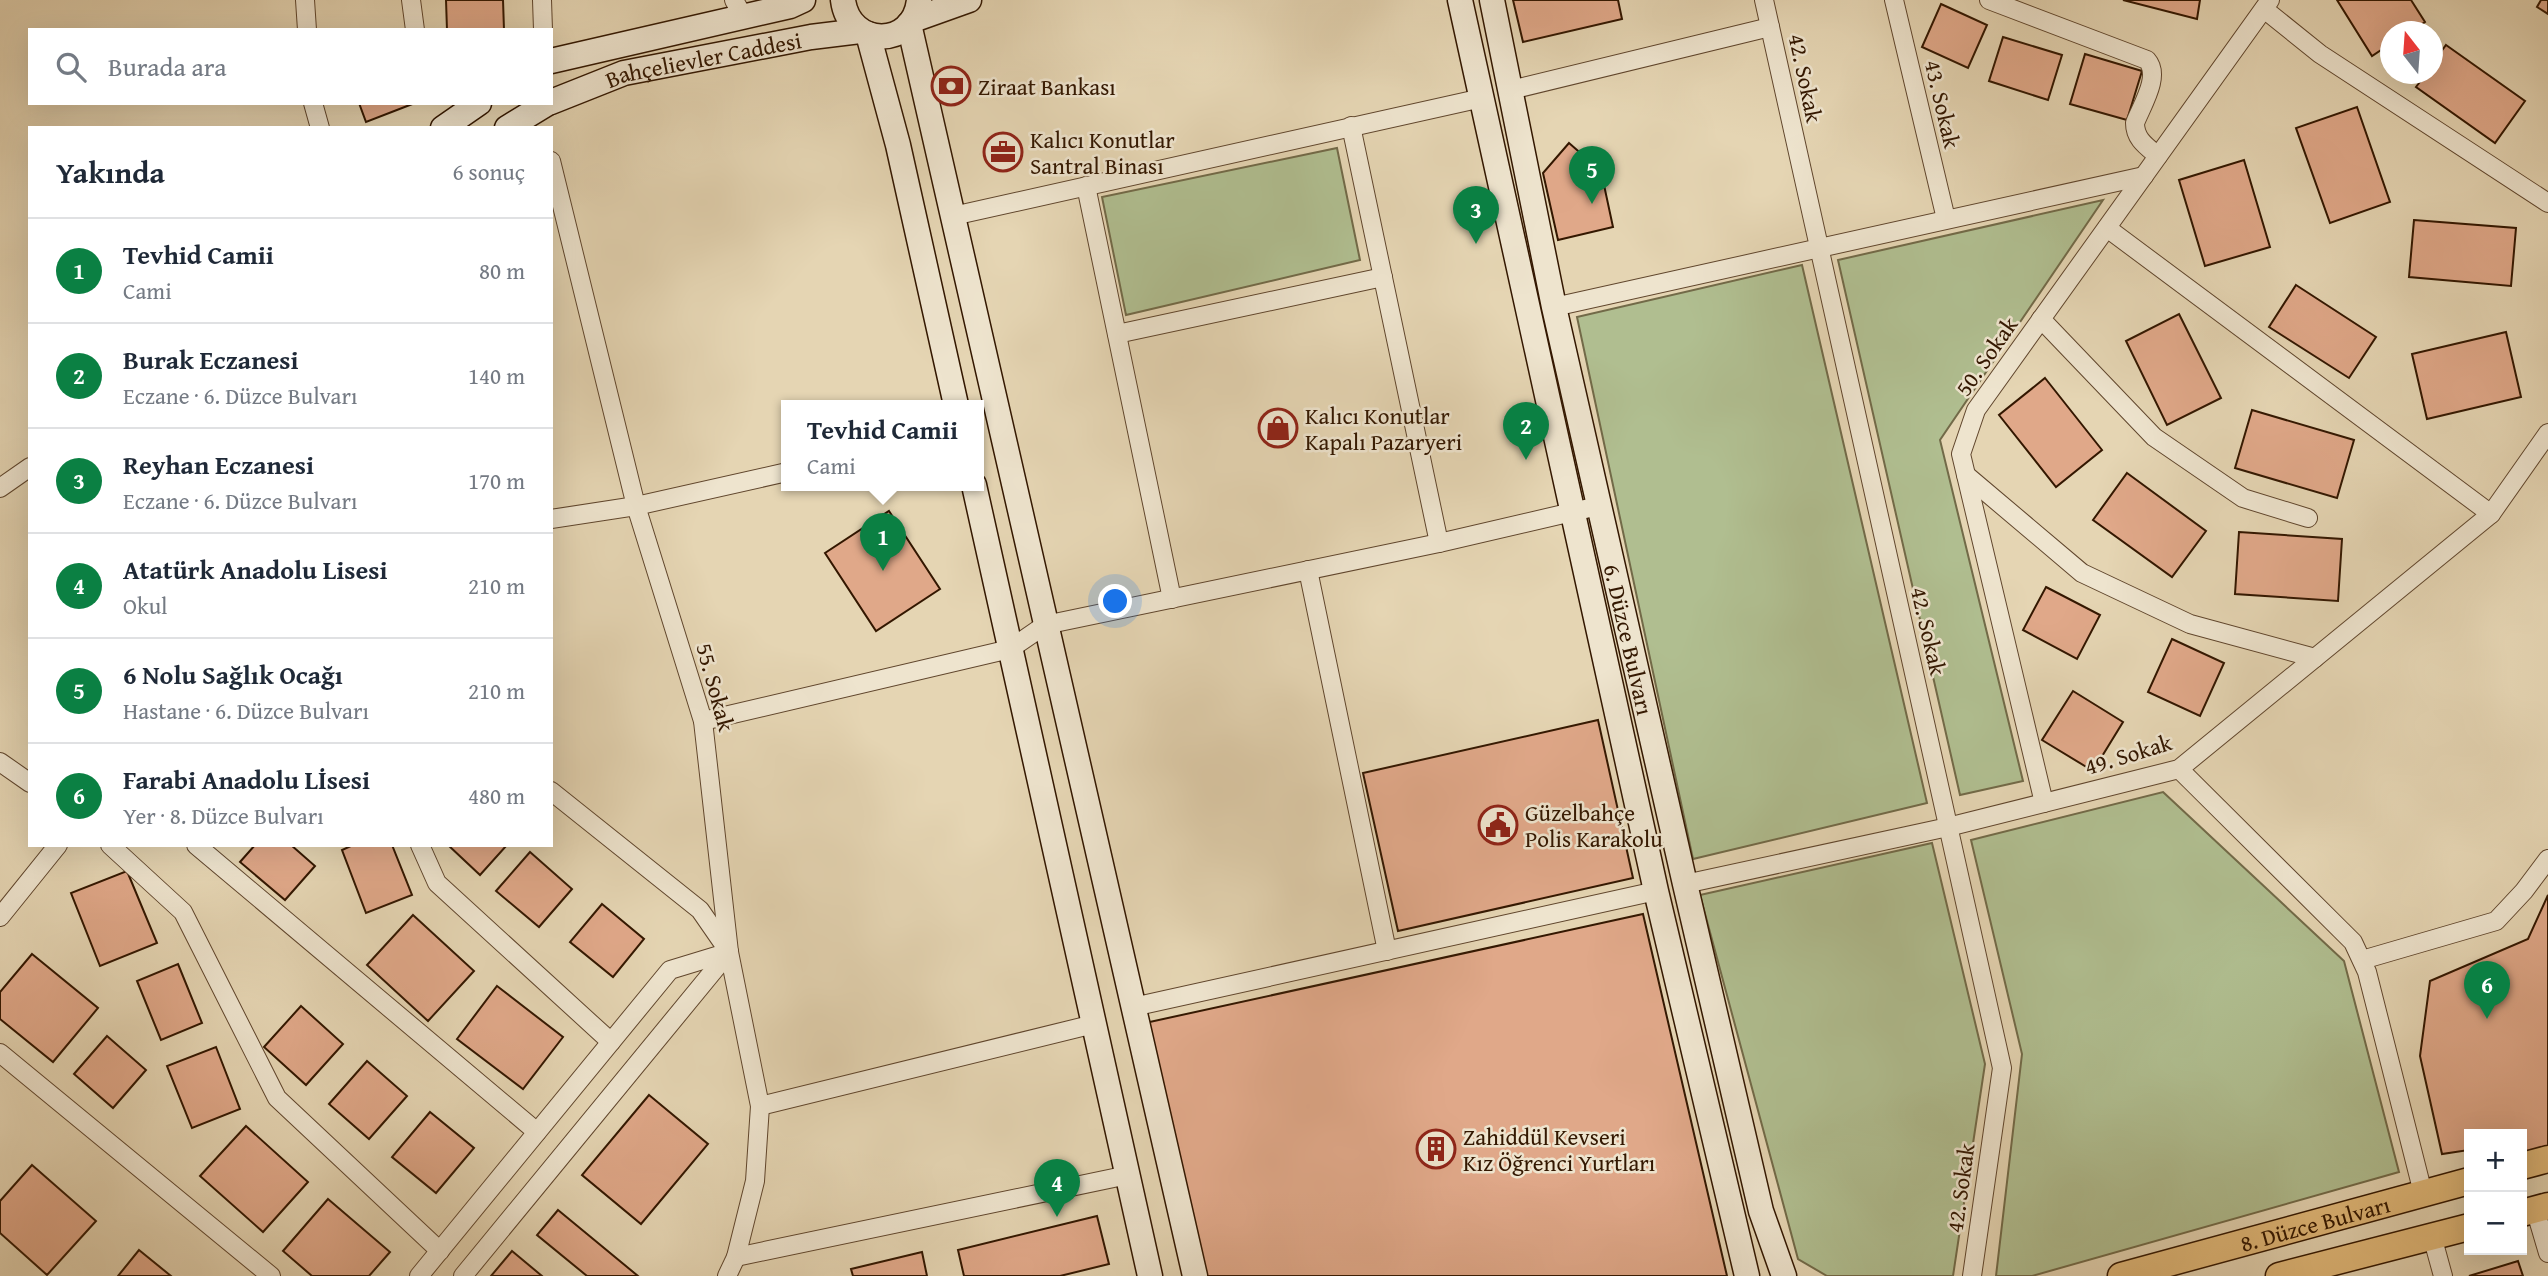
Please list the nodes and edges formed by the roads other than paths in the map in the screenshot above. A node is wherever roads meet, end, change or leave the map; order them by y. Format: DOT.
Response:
graph roads {
  1 [pos="305,0"];
  2 [pos="411,0"];
  3 [pos="542,0"];
  4 [pos="803,0"];
  5 [pos="843,0"];
  6 [pos="969,0"];
  7 [pos="1460,0"];
  8 [pos="1493,0"];
  9 [pos="1764,0"];
  10 [pos="1894,0"];
  11 [pos="1989,0"];
  12 [pos="2267,4"];
  13 [pos="738,8"];
  14 [pos="914,15"];
  15 [pos="1770,27"];
  16 [pos="307,28"];
  17 [pos="415,28"];
  18 [pos="543,28"];
  19 [pos="864,32"];
  20 [pos="553,60"];
  21 [pos="1511,90"];
  22 [pos="1482,98"];
  23 [pos="314,105"];
  24 [pos="467,107"];
  25 [pos="545,110"];
  26 [pos="319,126"];
  27 [pos="445,126"];
  28 [pos="511,126"];
  29 [pos="1351,126"];
  30 [pos="2158,156"];
  31 [pos="553,169"];
  32 [pos="2144,176"];
  33 [pos="1086,186"];
  34 [pos="2548,203"];
  35 [pos="953,216"];
  36 [pos="1945,219"];
  37 [pos="2107,228"];
  38 [pos="1819,247"];
  39 [pos="1383,276"];
  40 [pos="1554,307"];
  41 [pos="2041,319"];
  42 [pos="1117,334"];
  43 [pos="955,400"];
  44 [pos="2548,433"];
  45 [pos="28,468"];
  46 [pos="781,473"];
  47 [pos="1966,475"];
  48 [pos="0,488"];
  49 [pos="975,491"];
  50 [pos="636,506"];
  51 [pos="1598,506"];
  52 [pos="1573,513"];
  53 [pos="2491,514"];
  54 [pos="2308,518"];
  55 [pos="553,519"];
  56 [pos="1439,543"];
  57 [pos="1308,570"];
  58 [pos="1172,599"];
  59 [pos="1045,625"];
  60 [pos="1010,649"];
  61 [pos="2315,658"];
  62 [pos="703,720"];
  63 [pos="0,762"];
  64 [pos="2179,769"];
  65 [pos="28,782"];
  66 [pos="553,793"];
  67 [pos="2044,803"];
  68 [pos="1948,827"];
  69 [pos="56,847"];
  70 [pos="112,847"];
  71 [pos="198,847"];
  72 [pos="421,847"];
  73 [pos="2548,859"];
  74 [pos="1685,884"];
  75 [pos="1656,891"];
  76 [pos="7,895"];
  77 [pos="0,916"];
  78 [pos="1387,951"];
  79 [pos="729,952"];
  80 [pos="2362,960"];
  81 [pos="1133,1007"];
  82 [pos="1094,1024"];
  83 [pos="611,1042"];
  84 [pos="0,1053"];
  85 [pos="760,1105"];
  86 [pos="537,1132"];
  87 [pos="2548,1159"];
  88 [pos="2527,1165"];
  89 [pos="1128,1175"];
  90 [pos="2464,1182"];
  91 [pos="2423,1193"];
  92 [pos="2535,1209"];
  93 [pos="2464,1228"];
  94 [pos="2432,1236"];
  95 [pos="440,1251"];
  96 [pos="2548,1253"];
  97 [pos="736,1257"];
  98 [pos="2286,1275"];
  99 [pos="271,1276"];
  100 [pos="419,1276"];
  101 [pos="463,1276"];
  102 [pos="727,1276"];
  103 [pos="1150,1276"];
  104 [pos="1195,1276"];
  105 [pos="1747,1276"];
  106 [pos="1784,1276"];
  107 [pos="1972,1276"];
  108 [pos="2121,1276"];
  109 [pos="2443,1276"];
  1 -- 16 [label="street"];
  2 -- 17 [label="street"];
  3 -- 18 [label="street"];
  4 -- 13 [label="main road"];
  5 -- 19 [label="main road"];
  6 -- 14 [label="main road, Bahçelievler Caddesi"];
  7 -- 22 [label="main road, 6. Düzce Bulvarı"];
  8 -- 21 [label="main road, 6. Düzce Bulvarı"];
  9 -- 15 [label="street, 42. Sokak"];
  10 -- 36 [label="street, 43. Sokak"];
  11 -- 30 [label="street"];
  12 -- 30 [label="street, 50. Sokak"];
  12 -- 34 [label="street"];
  13 -- 20 [label="main road"];
  14 -- 19 [label="main road, Bahçelievler Caddesi"];
  14 -- 35 [label="main road"];
  15 -- 21 [label="street"];
  15 -- 38 [label="street, 42. Sokak"];
  19 -- 25 [label="main road, Bahçelievler Caddesi"];
  19 -- 43 [label="main road"];
  21 -- 40 [label="main road, 6. Düzce Bulvarı"];
  22 -- 29 [label="street"];
  22 -- 52 [label="main road, 6. Düzce Bulvarı"];
  23 -- 26 [label="street"];
  24 -- 27 [label="main road"];
  25 -- 28 [label="main road, Bahçelievler Caddesi"];
  29 -- 33 [label="street"];
  29 -- 39 [label="street"];
  30 -- 32 [label="street, 50. Sokak"];
  31 -- 50 [label="street, 55. Sokak"];
  32 -- 36 [label="street"];
  32 -- 37 [label="street, 50. Sokak"];
  33 -- 35 [label="street"];
  33 -- 42 [label="street"];
  35 -- 59 [label="main road"];
  36 -- 38 [label="street"];
  37 -- 41 [label="street, 50. Sokak"];
  37 -- 53 [label="street"];
  38 -- 40 [label="street"];
  38 -- 68 [label="street, 42. Sokak"];
  39 -- 42 [label="street"];
  39 -- 56 [label="street"];
  40 -- 51 [label="main road, 6. Düzce Bulvarı"];
  41 -- 47 [label="street, 50. Sokak"];
  41 -- 54 [label="street"];
  42 -- 58 [label="street"];
  44 -- 53 [label="street, 49. Sokak"];
  45 -- 48 [label="street"];
  46 -- 50 [label="street"];
  47 -- 61 [label="street"];
  47 -- 67 [label="street, 50. Sokak"];
  49 -- 60 [label="main road"];
  50 -- 55 [label="street"];
  50 -- 62 [label="street, 55. Sokak"];
  51 -- 52 [label="street"];
  51 -- 74 [label="main road, 6. Düzce Bulvarı"];
  52 -- 56 [label="street"];
  52 -- 75 [label="main road, 6. Düzce Bulvarı"];
  53 -- 61 [label="street, 49. Sokak"];
  56 -- 57 [label="street"];
  57 -- 58 [label="street"];
  57 -- 78 [label="street"];
  58 -- 59 [label="street"];
  59 -- 60 [label="street"];
  59 -- 81 [label="main road"];
  60 -- 62 [label="street"];
  60 -- 82 [label="main road"];
  61 -- 64 [label="street, 49. Sokak"];
  62 -- 79 [label="street, 55. Sokak"];
  63 -- 65 [label="street"];
  64 -- 67 [label="street, 49. Sokak"];
  64 -- 80 [label="street"];
  66 -- 79 [label="street"];
  67 -- 68 [label="street, 49. Sokak"];
  68 -- 74 [label="street, 49. Sokak"];
  68 -- 107 [label="street, 42. Sokak"];
  69 -- 76 [label="street"];
  70 -- 95 [label="street"];
  71 -- 86 [label="street"];
  72 -- 83 [label="street"];
  73 -- 80 [label="street"];
  74 -- 106 [label="main road, 6. Düzce Bulvarı"];
  75 -- 78 [label="street"];
  75 -- 105 [label="main road, 6. Düzce Bulvarı"];
  76 -- 77 [label="street"];
  78 -- 81 [label="street"];
  79 -- 83 [label="street"];
  79 -- 85 [label="street, 55. Sokak"];
  79 -- 101 [label="street"];
  80 -- 91 [label="street"];
  81 -- 104 [label="main road"];
  82 -- 85 [label="street"];
  82 -- 89 [label="main road"];
  83 -- 86 [label="street"];
  84 -- 99 [label="street"];
  85 -- 97 [label="street, 55. Sokak"];
  86 -- 95 [label="street"];
  87 -- 88 [label="main road"];
  89 -- 97 [label="street"];
  89 -- 103 [label="main road"];
  90 -- 91 [label="main road, 8. Düzce Bulvarı"];
  91 -- 108 [label="main road, 8. Düzce Bulvarı"];
  92 -- 96 [label="street"];
  93 -- 94 [label="main road, 8. Düzce Bulvarı"];
  94 -- 98 [label="main road, 8. Düzce Bulvarı"];
  94 -- 109 [label="street"];
  95 -- 100 [label="street"];
  97 -- 102 [label="street, 55. Sokak"];
}
